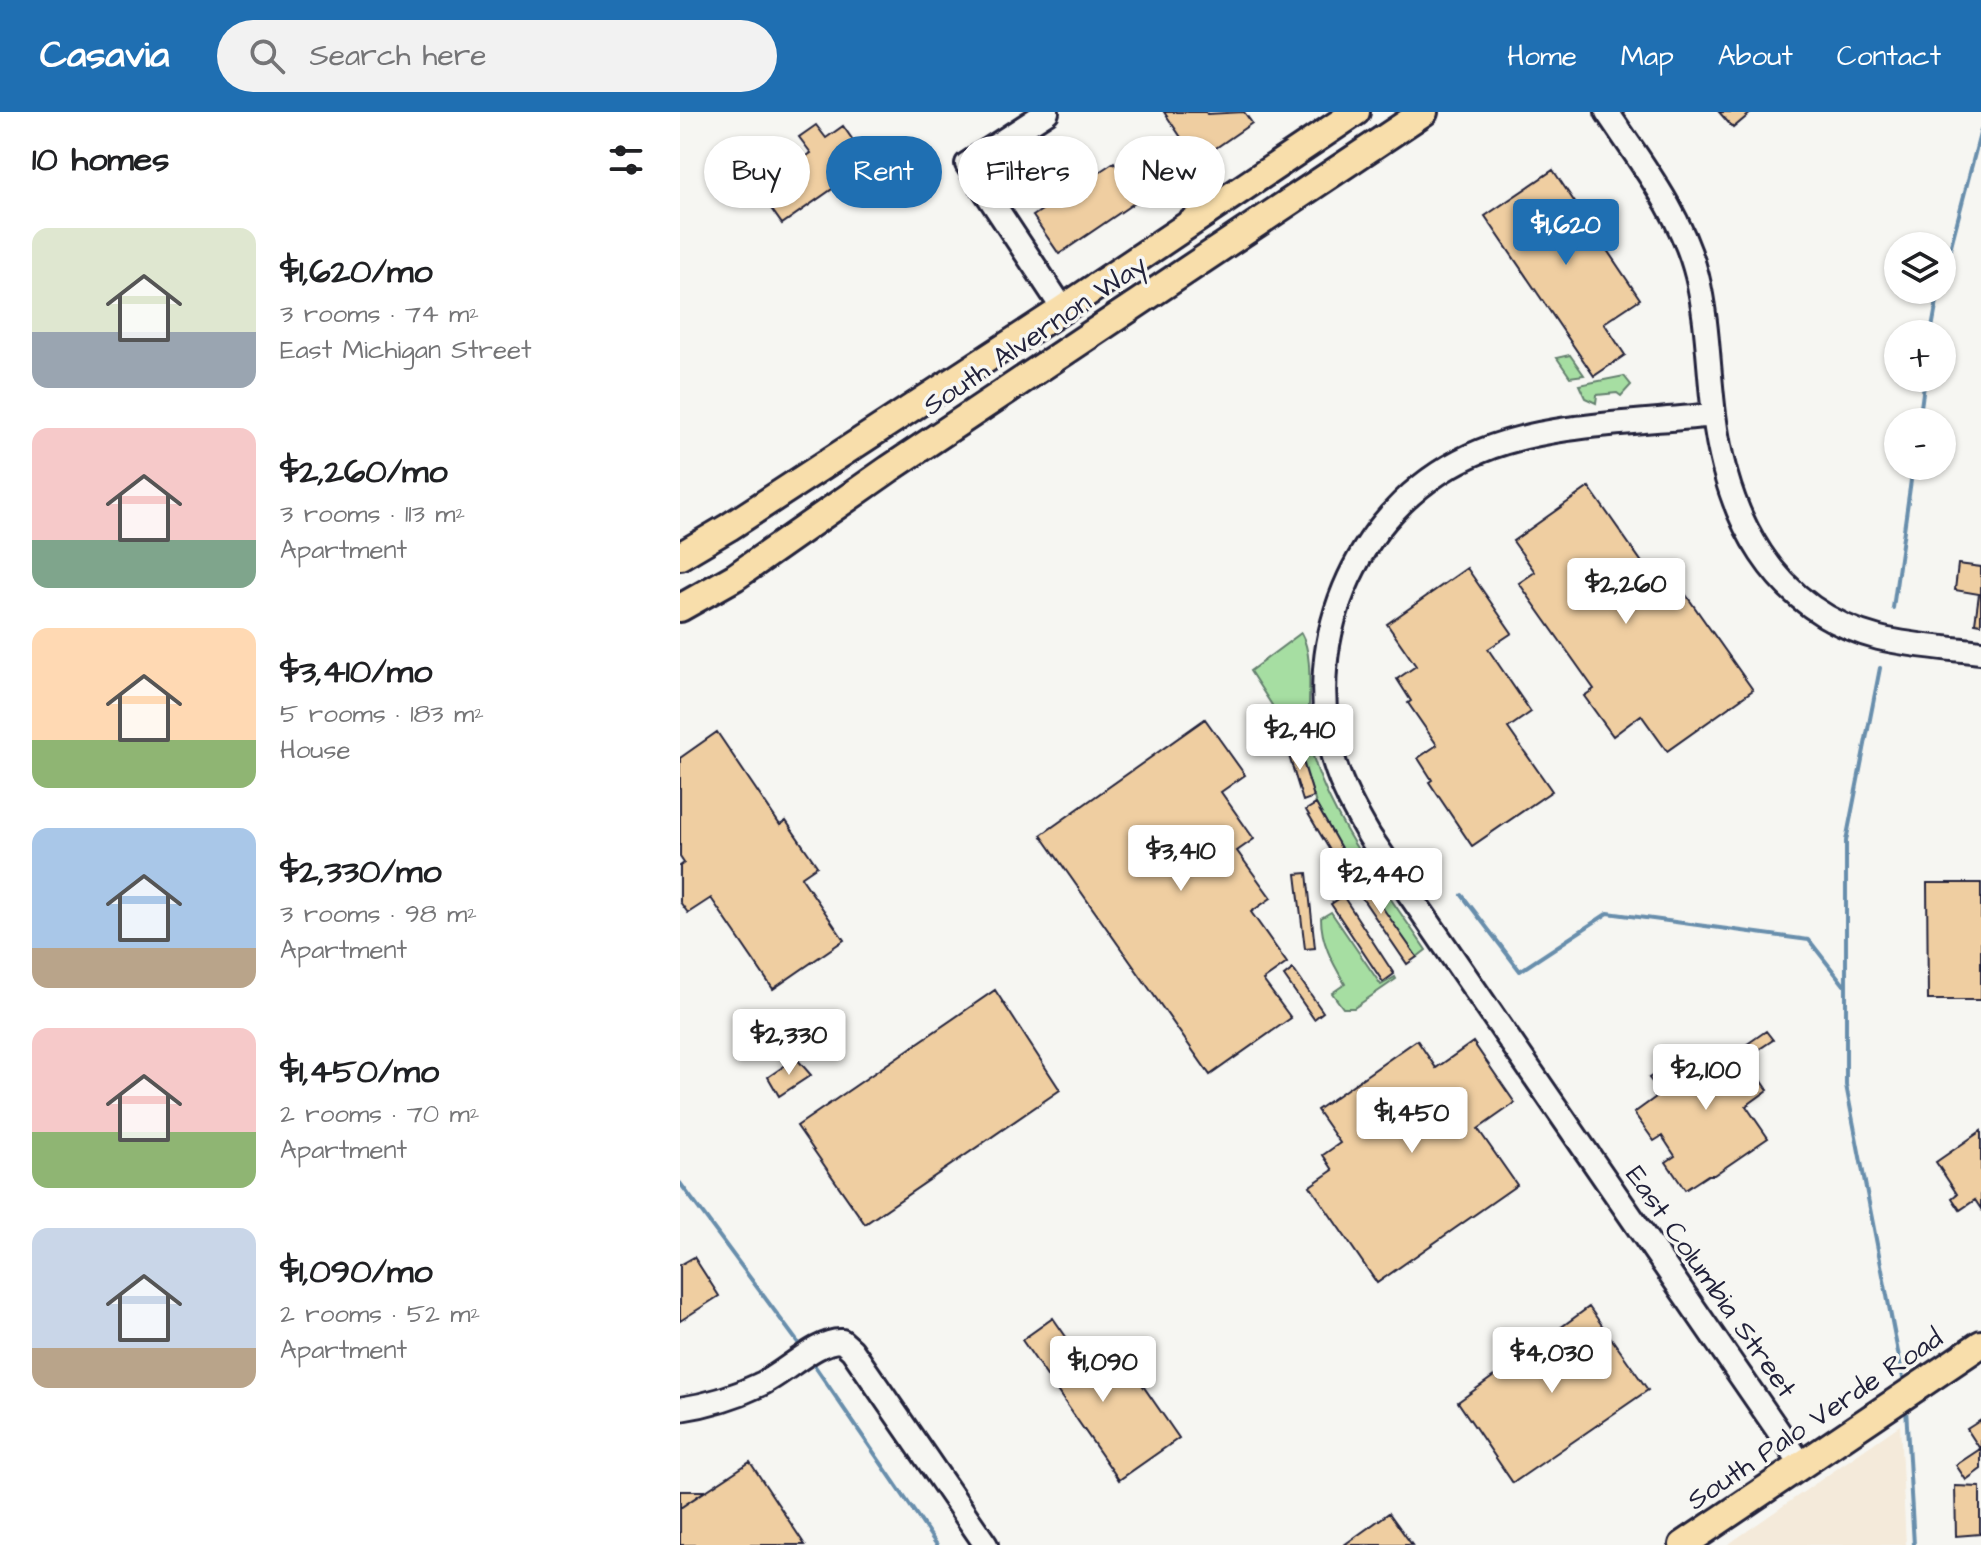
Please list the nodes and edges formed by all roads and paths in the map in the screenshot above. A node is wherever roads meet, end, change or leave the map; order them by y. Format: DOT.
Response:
graph roads {
  1 [pos="1047,112"];
  2 [pos="1356,112"];
  3 [pos="1424,112"];
  4 [pos="1607,112"];
  5 [pos="1063,309"];
  6 [pos="1714,415"];
  7 [pos="680,556"];
  8 [pos="680,608"];
  9 [pos="1981,652"];
  10 [pos="1981,1344"];
  11 [pos="680,1409"];
  12 [pos="1801,1464"];
  13 [pos="986,1545"];
  14 [pos="1683,1545"];
  1 -- 5 [label="street"];
  2 -- 5 [label="main road, South Alvernon Way"];
  3 -- 8 [label="main road, South Alvernon Way"];
  4 -- 6 [label="street"];
  5 -- 7 [label="main road, South Alvernon Way"];
  6 -- 9 [label="street"];
  6 -- 12 [label="street, East Columbia Street"];
  10 -- 12 [label="main road, South Palo Verde Road"];
  11 -- 13 [label="street"];
  12 -- 14 [label="main road, South Palo Verde Road"];
}
